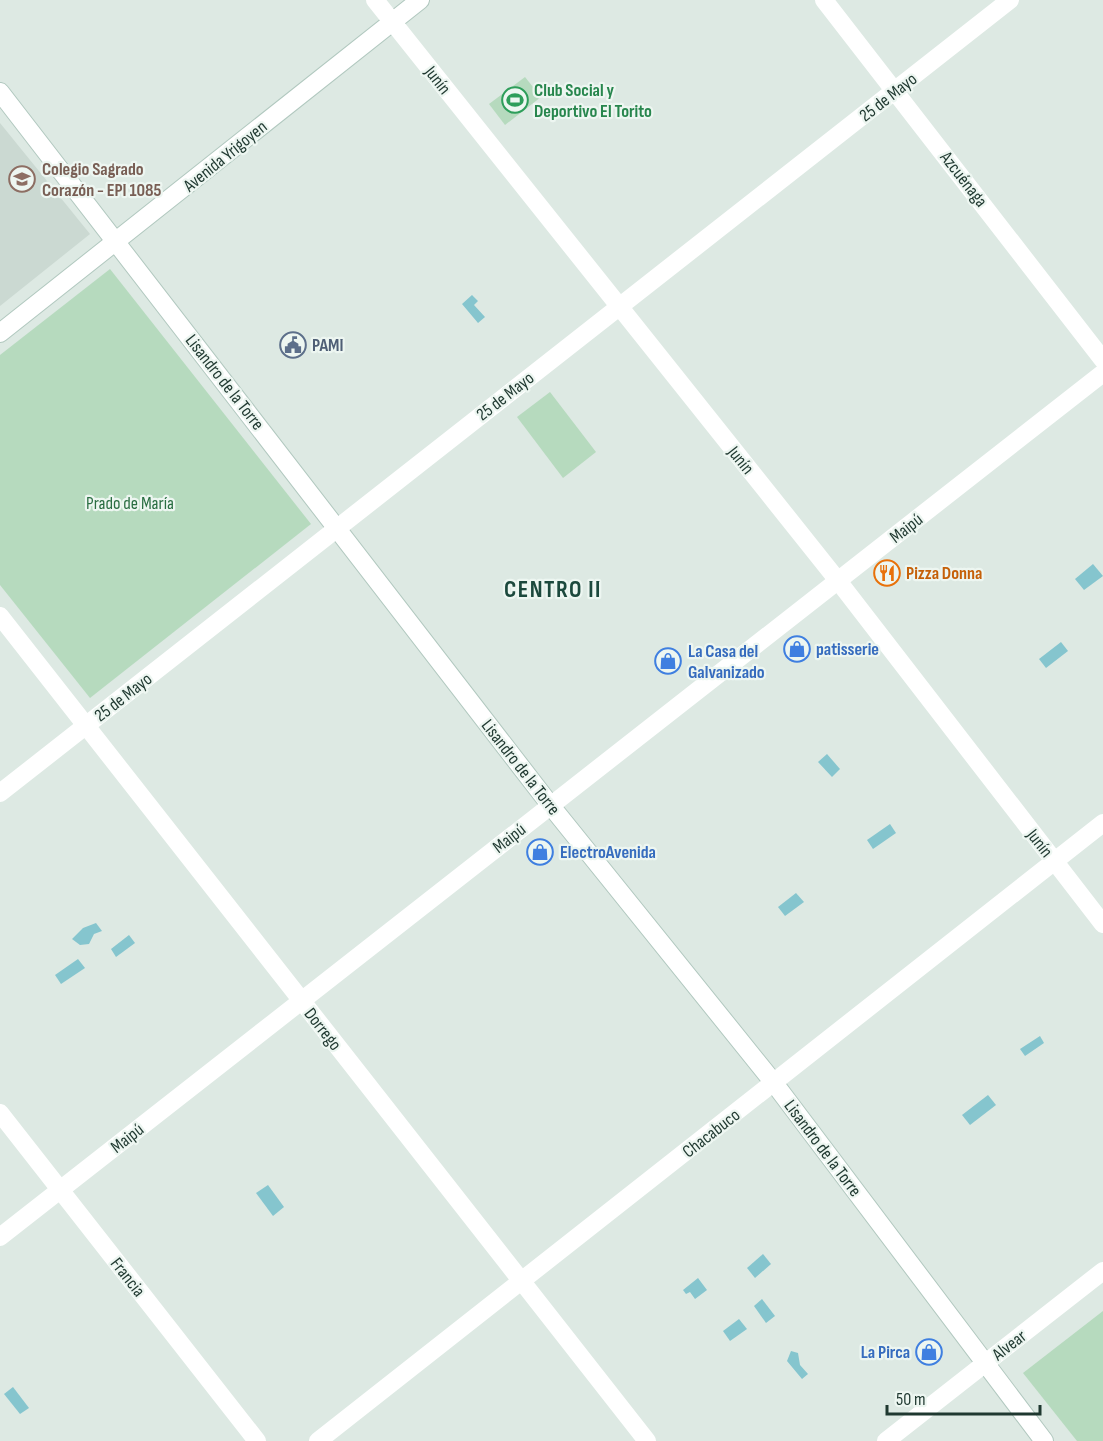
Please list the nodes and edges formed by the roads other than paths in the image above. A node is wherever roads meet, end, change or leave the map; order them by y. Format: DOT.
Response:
graph roads {
  1 [pos="375,0"];
  2 [pos="420,0"];
  3 [pos="824,0"];
  4 [pos="1010,0"];
  5 [pos="392,22"];
  6 [pos="896,91"];
  7 [pos="0,92"];
  8 [pos="116,242"];
  9 [pos="618,306"];
  10 [pos="0,333"];
  11 [pos="1103,360"];
  12 [pos="1103,373"];
  13 [pos="338,527"];
  14 [pos="839,582"];
  15 [pos="0,616"];
  16 [pos="86,727"];
  17 [pos="0,793"];
  18 [pos="551,806"];
  19 [pos="1103,823"];
  20 [pos="1054,861"];
  21 [pos="1103,924"];
  22 [pos="301,1000"];
  23 [pos="774,1083"];
  24 [pos="0,1113"];
  25 [pos="60,1190"];
  26 [pos="0,1237"];
  27 [pos="1103,1271"];
  28 [pos="522,1281"];
  29 [pos="984,1364"];
  30 [pos="257,1441"];
  31 [pos="318,1441"];
  32 [pos="647,1441"];
  33 [pos="886,1441"];
  34 [pos="1044,1441"];
  1 -- 5 [label="street, Junín"];
  2 -- 5 [label="street, Avenida Yrigoyen"];
  3 -- 6 [label="street, Azcuénaga"];
  4 -- 6 [label="street, 25 de Mayo"];
  5 -- 8 [label="street, Avenida Yrigoyen"];
  5 -- 9 [label="street, Junín"];
  6 -- 9 [label="street, 25 de Mayo"];
  6 -- 11 [label="street, Azcuénaga"];
  7 -- 8 [label="street, Lisandro de la Torre"];
  8 -- 10 [label="street, Avenida Yrigoyen"];
  8 -- 13 [label="street, Lisandro de la Torre"];
  9 -- 13 [label="street, 25 de Mayo"];
  9 -- 14 [label="street, Junín"];
  12 -- 14 [label="street, Maipú"];
  13 -- 16 [label="street, 25 de Mayo"];
  13 -- 18 [label="street, Lisandro de la Torre"];
  14 -- 18 [label="street, Maipú"];
  14 -- 20 [label="street, Junín"];
  15 -- 16 [label="street, Dorrego"];
  16 -- 17 [label="street, 25 de Mayo"];
  16 -- 22 [label="street, Dorrego"];
  18 -- 22 [label="street, Maipú"];
  18 -- 23 [label="street, Lisandro de la Torre"];
  19 -- 20 [label="street, Chacabuco"];
  20 -- 21 [label="street, Junín"];
  20 -- 23 [label="street, Chacabuco"];
  22 -- 25 [label="street, Maipú"];
  22 -- 28 [label="street, Dorrego"];
  23 -- 28 [label="street, Chacabuco"];
  23 -- 29 [label="street, Lisandro de la Torre"];
  24 -- 25 [label="street, Francia"];
  25 -- 26 [label="street, Maipú"];
  25 -- 30 [label="street, Francia"];
  27 -- 29 [label="street, Alvear"];
  28 -- 31 [label="street, Chacabuco"];
  28 -- 32 [label="street, Dorrego"];
  29 -- 33 [label="street, Alvear"];
  29 -- 34 [label="street, Lisandro de la Torre"];
}
